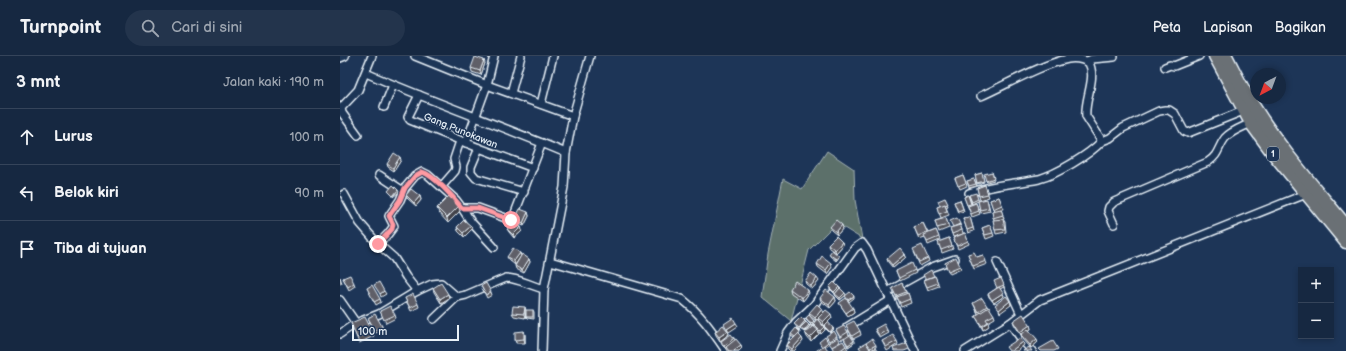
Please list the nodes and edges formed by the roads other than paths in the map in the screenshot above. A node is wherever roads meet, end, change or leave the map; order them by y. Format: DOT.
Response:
graph roads {
  1 [pos="345,56"];
  2 [pos="372,56"];
  3 [pos="415,56"];
  4 [pos="494,56"];
  5 [pos="521,56"];
  6 [pos="553,56"];
  7 [pos="590,56"];
  8 [pos="1199,56"];
  9 [pos="1215,56"];
  10 [pos="1226,56"];
  11 [pos="1114,57"];
  12 [pos="340,58"];
  13 [pos="1087,61"];
  14 [pos="1165,67"];
  15 [pos="366,73"];
  16 [pos="393,85"];
  17 [pos="487,85"];
  18 [pos="510,93"];
  19 [pos="419,95"];
  20 [pos="981,96"];
  21 [pos="541,104"];
  22 [pos="384,106"];
  23 [pos="1243,111"];
  24 [pos="475,116"];
  25 [pos="573,116"];
  26 [pos="1251,123"];
  27 [pos="358,135"];
  28 [pos="1102,141"];
  29 [pos="463,142"];
  30 [pos="542,143"];
  31 [pos="479,148"];
  32 [pos="566,153"];
  33 [pos="533,168"];
  34 [pos="380,175"];
  35 [pos="442,186"];
  36 [pos="403,191"];
  37 [pos="524,192"];
  38 [pos="969,193"];
  39 [pos="344,194"];
  40 [pos="1306,194"];
  41 [pos="462,208"];
  42 [pos="1114,224"];
  43 [pos="1346,226"];
  44 [pos="1346,242"];
  45 [pos="378,244"];
  46 [pos="494,247"];
  47 [pos="955,258"];
  48 [pos="550,261"];
  49 [pos="997,262"];
  50 [pos="544,289"];
  51 [pos="417,291"];
  52 [pos="887,292"];
  53 [pos="457,297"];
  54 [pos="340,300"];
  55 [pos="891,300"];
  56 [pos="1021,314"];
  57 [pos="434,320"];
  58 [pos="356,323"];
  59 [pos="1010,323"];
  60 [pos="840,331"];
  61 [pos="340,334"];
  62 [pos="542,351"];
  63 [pos="726,351"];
  64 [pos="780,351"];
  65 [pos="915,351"];
  66 [pos="965,351"];
  67 [pos="1032,351"];
  1 -- 12 [label="street"];
  2 -- 15 [label="street"];
  3 -- 17 [label="street"];
  4 -- 17 [label="street"];
  5 -- 18 [label="street"];
  6 -- 21 [label="street"];
  7 -- 25 [label="street"];
  8 -- 14 [label="street"];
  9 -- 23 [label="highway, 1"];
  10 -- 43 [label="highway, 1"];
  11 -- 13 [label="street"];
  13 -- 20 [label="street"];
  13 -- 28 [label="street"];
  15 -- 16 [label="street"];
  15 -- 27 [label="street"];
  16 -- 19 [label="street"];
  16 -- 22 [label="street"];
  17 -- 18 [label="street"];
  17 -- 24 [label="street"];
  18 -- 21 [label="street"];
  19 -- 24 [label="street"];
  19 -- 29 [label="street, Gang Punokawan"];
  21 -- 25 [label="street"];
  23 -- 26 [label="highway, 1"];
  23 -- 28 [label="street"];
  24 -- 29 [label="street"];
  24 -- 30 [label="street"];
  25 -- 32 [label="street"];
  26 -- 40 [label="highway, 1"];
  26 -- 42 [label="street"];
  28 -- 38 [label="street"];
  29 -- 31 [label="street, Gang Punokawan"];
  29 -- 35 [label="street"];
  30 -- 32 [label="street"];
  30 -- 33 [label="street"];
  31 -- 33 [label="street, Gang Punokawan"];
  31 -- 37 [label="street"];
  32 -- 48 [label="street"];
  33 -- 37 [label="street"];
  34 -- 36 [label="street"];
  35 -- 36 [label="street"];
  35 -- 41 [label="street"];
  36 -- 45 [label="street"];
  37 -- 41 [label="street"];
  39 -- 45 [label="street"];
  40 -- 44 [label="highway, 1"];
  40 -- 56 [label="street"];
  41 -- 46 [label="street"];
  45 -- 51 [label="street"];
  47 -- 52 [label="street"];
  48 -- 50 [label="street"];
  48 -- 63 [label="street"];
  49 -- 56 [label="street"];
  50 -- 53 [label="street"];
  50 -- 62 [label="street"];
  51 -- 53 [label="street"];
  51 -- 58 [label="street"];
  52 -- 55 [label="street"];
  52 -- 64 [label="street"];
  53 -- 57 [label="street"];
  54 -- 58 [label="street"];
  55 -- 60 [label="street"];
  55 -- 65 [label="street"];
  56 -- 59 [label="street"];
  58 -- 61 [label="street"];
  59 -- 66 [label="street"];
  59 -- 67 [label="street"];
}
